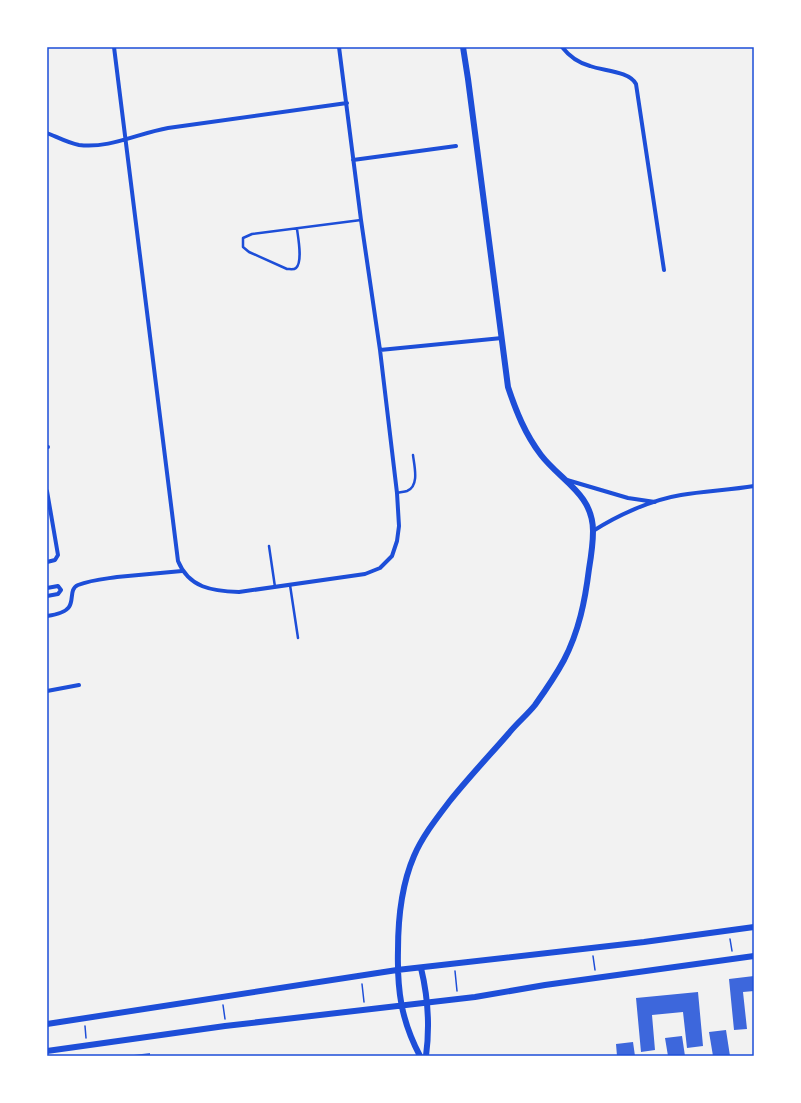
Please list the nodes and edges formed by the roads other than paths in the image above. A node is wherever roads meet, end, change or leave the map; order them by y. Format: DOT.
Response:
graph roads {
  1 [pos="114,47"];
  2 [pos="340,47"];
  3 [pos="463,47"];
  4 [pos="562,47"];
  5 [pos="347,103"];
  6 [pos="47,133"];
  7 [pos="126,140"];
  8 [pos="456,146"];
  9 [pos="353,160"];
  10 [pos="361,220"];
  11 [pos="297,229"];
  12 [pos="664,270"];
  13 [pos="502,338"];
  14 [pos="380,350"];
  15 [pos="413,455"];
  16 [pos="566,479"];
  17 [pos="754,486"];
  18 [pos="47,491"];
  19 [pos="397,493"];
  20 [pos="655,502"];
  21 [pos="593,531"];
  22 [pos="269,546"];
  23 [pos="47,562"];
  24 [pos="182,571"];
  25 [pos="290,585"];
  26 [pos="274,587"];
  27 [pos="47,588"];
  28 [pos="47,596"];
  29 [pos="47,616"];
  30 [pos="298,638"];
  31 [pos="79,685"];
  32 [pos="47,691"];
  33 [pos="754,927"];
  34 [pos="754,956"];
  35 [pos="421,968"];
  36 [pos="397,970"];
  37 [pos="427,1003"];
  38 [pos="401,1006"];
  39 [pos="47,1024"];
  40 [pos="47,1051"];
  41 [pos="420,1056"];
  42 [pos="426,1056"];
  1 -- 7 [label="street"];
  2 -- 5 [label="street"];
  3 -- 13 [label="street"];
  4 -- 12 [label="street"];
  5 -- 7 [label="street"];
  5 -- 9 [label="street"];
  6 -- 7 [label="street"];
  7 -- 24 [label="street"];
  8 -- 9 [label="street"];
  9 -- 10 [label="street"];
  10 -- 11 [label="lane"];
  10 -- 14 [label="street"];
  11 -- 11 [label="lane"];
  13 -- 14 [label="street"];
  13 -- 16 [label="street"];
  14 -- 19 [label="street"];
  15 -- 19 [label="lane"];
  16 -- 20 [label="street"];
  16 -- 21 [label="street"];
  17 -- 20 [label="street"];
  18 -- 23 [label="street"];
  19 -- 25 [label="street"];
  20 -- 21 [label="street"];
  21 -- 36 [label="street"];
  22 -- 26 [label="lane"];
  24 -- 26 [label="street"];
  24 -- 29 [label="street"];
  25 -- 26 [label="street"];
  25 -- 30 [label="lane"];
  27 -- 28 [label="street"];
  31 -- 32 [label="street"];
  33 -- 35 [label="street"];
  34 -- 37 [label="street"];
  35 -- 36 [label="street"];
  35 -- 37 [label="street"];
  36 -- 38 [label="street"];
  36 -- 39 [label="street"];
  37 -- 38 [label="street"];
  37 -- 42 [label="street"];
  38 -- 40 [label="street"];
  38 -- 41 [label="street"];
}
